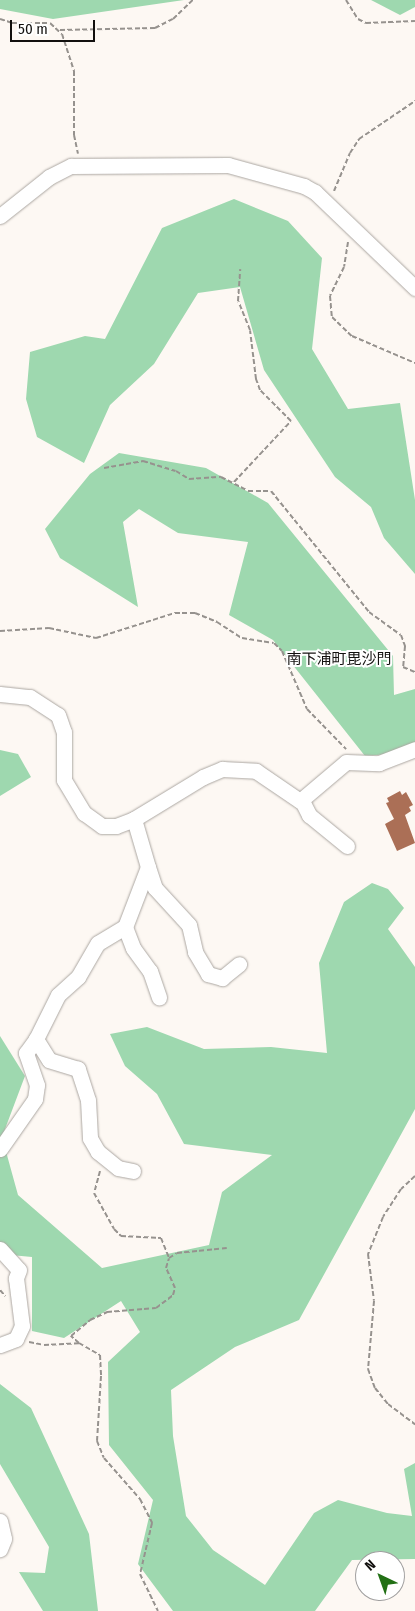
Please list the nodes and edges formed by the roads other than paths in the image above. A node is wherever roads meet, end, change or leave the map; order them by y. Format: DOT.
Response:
graph roads {
  1 [pos="0,216"];
  2 [pos="415,288"];
  3 [pos="0,694"];
  4 [pos="415,749"];
  5 [pos="302,801"];
  6 [pos="134,819"];
  7 [pos="347,846"];
  8 [pos="148,868"];
  9 [pos="125,927"];
  10 [pos="238,964"];
  11 [pos="159,997"];
  12 [pos="36,1039"];
  13 [pos="0,1148"];
  14 [pos="133,1171"];
  15 [pos="0,1249"];
  16 [pos="0,1345"];
  17 [pos="0,1521"];
  18 [pos="0,1549"];
  1 -- 2 [label="street"];
  3 -- 6 [label="street"];
  4 -- 5 [label="street"];
  5 -- 6 [label="street"];
  5 -- 7 [label="street"];
  6 -- 8 [label="street"];
  8 -- 9 [label="street"];
  8 -- 10 [label="street"];
  9 -- 11 [label="street"];
  9 -- 12 [label="street"];
  12 -- 13 [label="street"];
  12 -- 14 [label="street"];
  15 -- 16 [label="street"];
  17 -- 18 [label="street"];
}
